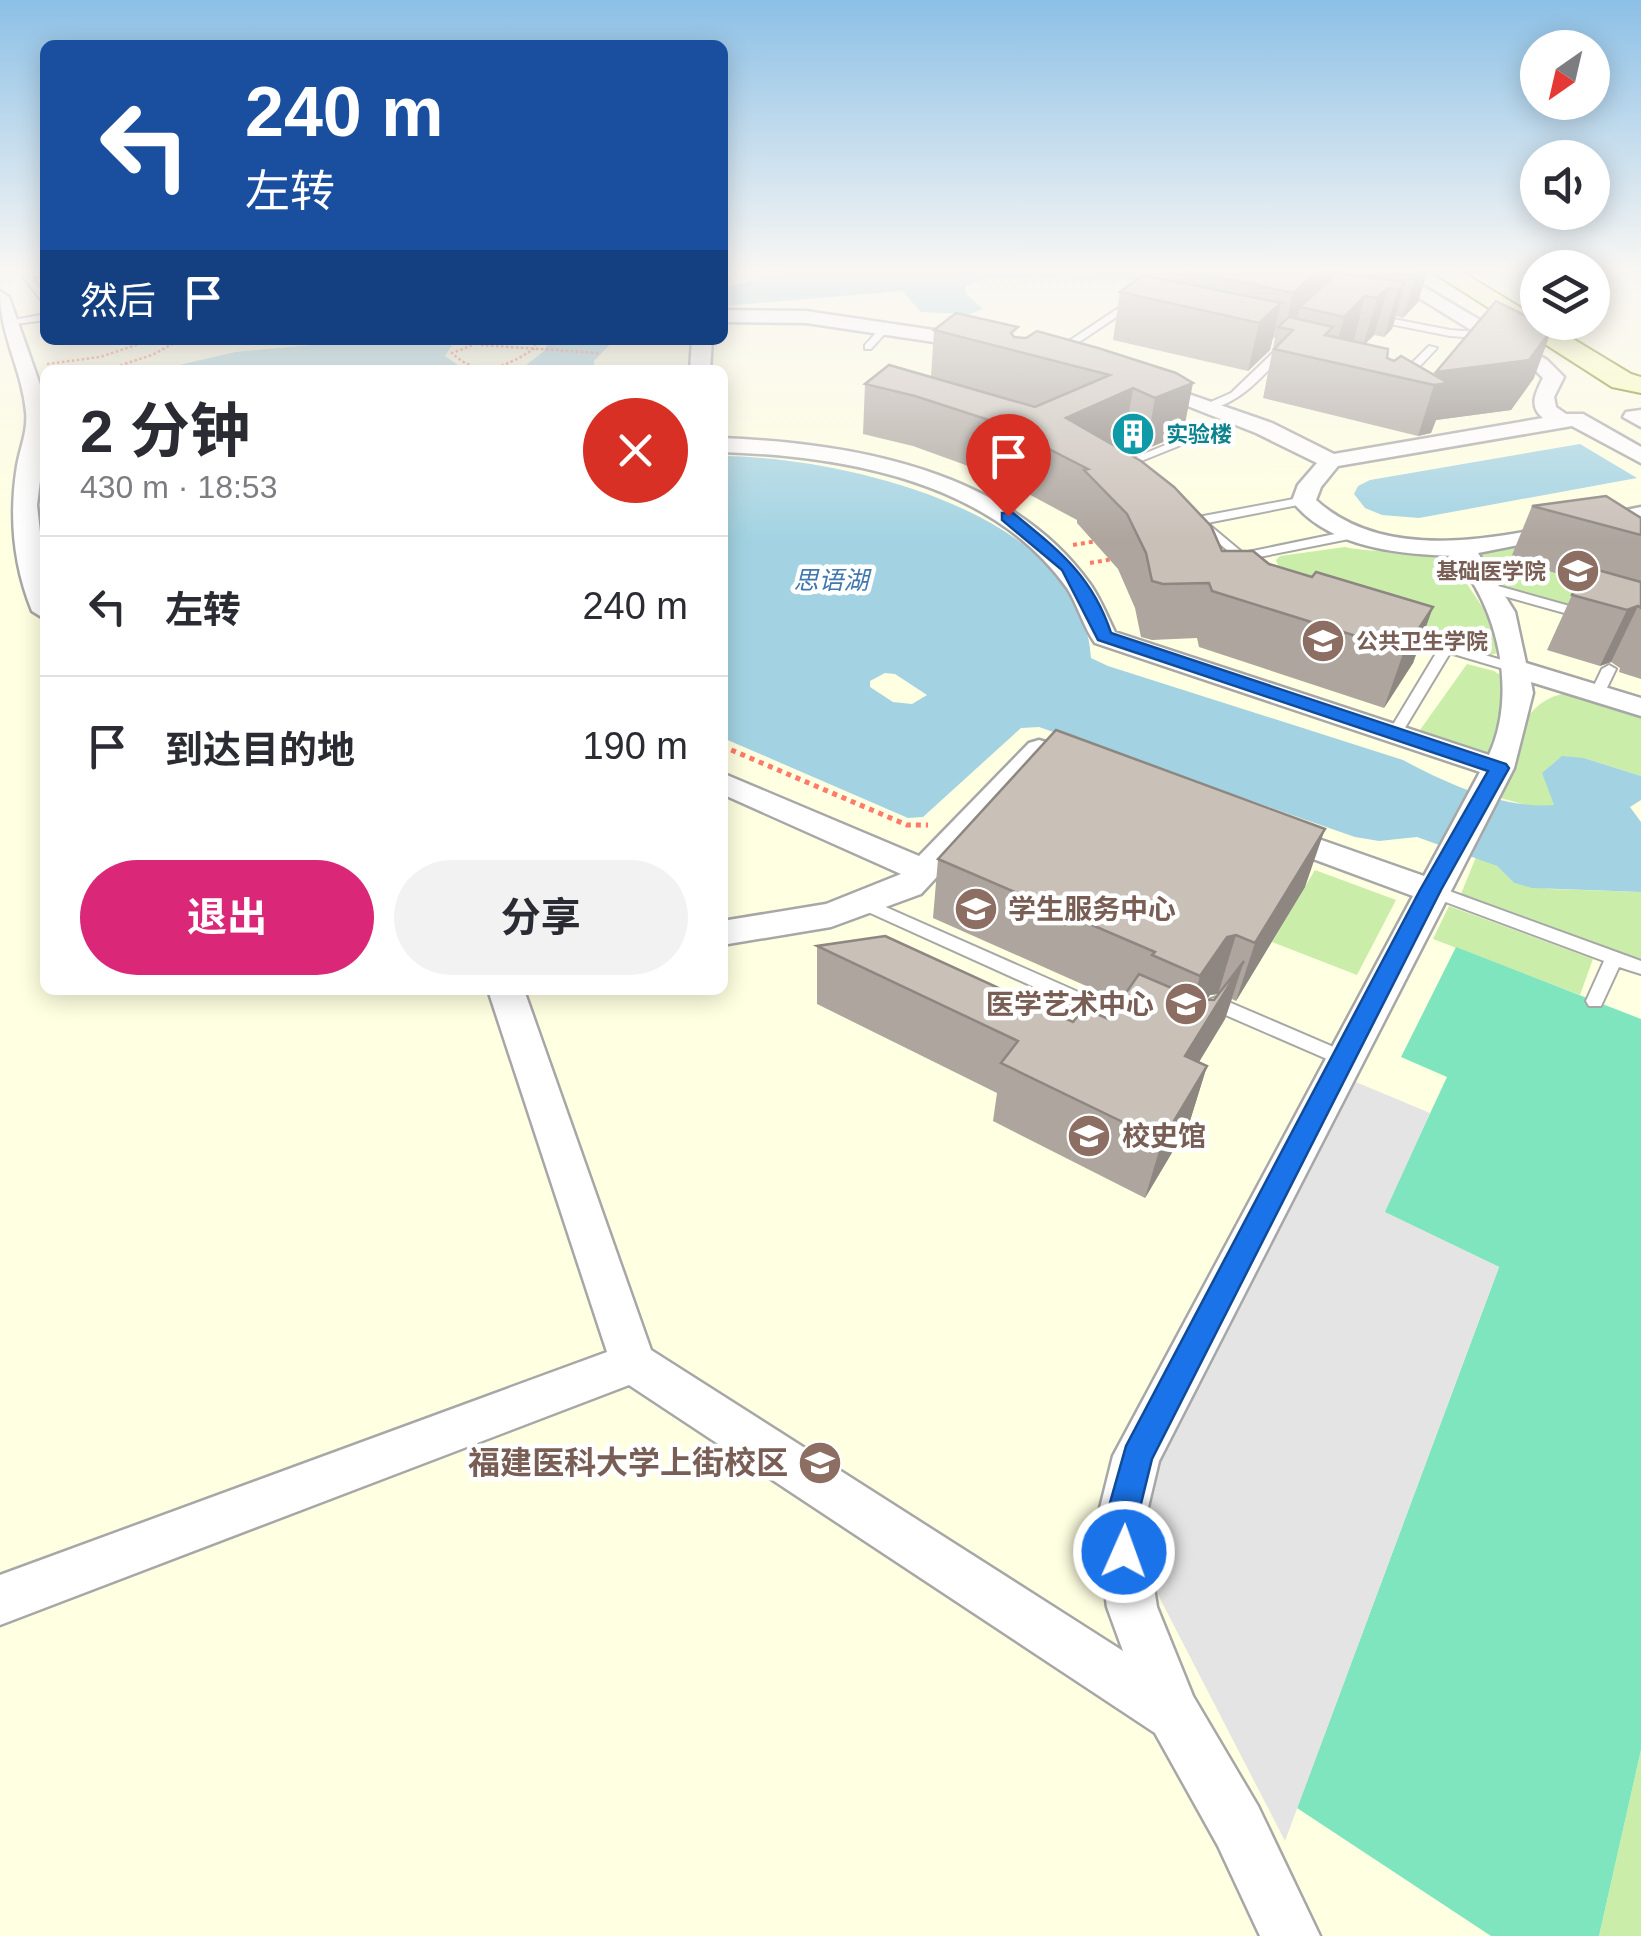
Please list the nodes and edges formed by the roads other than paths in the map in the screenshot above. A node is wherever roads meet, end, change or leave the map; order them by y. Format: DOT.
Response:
graph roads {
  1 [pos="22,359"];
  2 [pos="1049,359"];
  3 [pos="1273,359"];
  4 [pos="1280,359"];
  5 [pos="1421,359"];
  6 [pos="1529,359"];
  7 [pos="1587,359"];
  8 [pos="1609,359"];
  9 [pos="1615,359"];
  10 [pos="1291,362"];
  11 [pos="1080,367"];
  12 [pos="1635,374"];
  13 [pos="1135,382"];
  14 [pos="1396,386"];
  15 [pos="1208,407"];
  16 [pos="1239,418"];
  17 [pos="1562,421"];
  18 [pos="728,445"];
  19 [pos="1641,456"];
  20 [pos="1331,462"];
  21 [pos="1120,466"];
  22 [pos="1304,501"];
  23 [pos="1641,514"];
  24 [pos="1354,534"];
  25 [pos="1460,549"];
  26 [pos="1240,557"];
  27 [pos="1252,567"];
  28 [pos="1490,588"];
  29 [pos="40,600"];
  30 [pos="1599,618"];
  31 [pos="1375,626"];
  32 [pos="1446,648"];
  33 [pos="1514,668"];
  34 [pos="1641,707"];
  35 [pos="1395,734"];
  36 [pos="1077,762"];
  37 [pos="1494,776"];
  38 [pos="728,785"];
  39 [pos="1244,823"];
  40 [pos="924,871"];
  41 [pos="1430,890"];
  42 [pos="862,904"];
  43 [pos="728,932"];
  44 [pos="1614,958"];
  45 [pos="1641,968"];
  46 [pos="508,995"];
  47 [pos="1595,1001"];
  48 [pos="1153,1033"];
  49 [pos="1198,1034"];
  50 [pos="1344,1058"];
  51 [pos="632,1363"];
  52 [pos="0,1600"];
  53 [pos="1174,1714"];
  54 [pos="1291,1936"];
  1 -- 29 [label="street"];
  2 -- 11 [label="street"];
  3 -- 15 [label="lane"];
  4 -- 10 [label="lane"];
  5 -- 14 [label="lane"];
  6 -- 17 [label="street"];
  7 -- 12 [label="main road"];
  8 -- 12 [label="main road"];
  9 -- 12 [label="main road"];
  13 -- 15 [label="street"];
  15 -- 16 [label="street"];
  16 -- 20 [label="street"];
  16 -- 21 [label="lane"];
  17 -- 19 [label="street"];
  17 -- 20 [label="street"];
  18 -- 35 [label="street"];
  20 -- 22 [label="street"];
  22 -- 24 [label="street"];
  22 -- 26 [label="lane"];
  23 -- 25 [label="street"];
  24 -- 25 [label="street"];
  24 -- 26 [label="lane"];
  25 -- 28 [label="street"];
  26 -- 27 [label="lane"];
  28 -- 30 [label="lane"];
  28 -- 33 [label="street"];
  31 -- 32 [label="lane"];
  32 -- 33 [label="lane"];
  32 -- 35 [label="lane"];
  33 -- 34 [label="street"];
  33 -- 37 [label="street"];
  35 -- 37 [label="street"];
  36 -- 40 [label="street"];
  37 -- 41 [label="street"];
  38 -- 40 [label="street"];
  39 -- 41 [label="street"];
  40 -- 42 [label="street"];
  41 -- 44 [label="lane"];
  41 -- 50 [label="street"];
  42 -- 43 [label="street"];
  42 -- 48 [label="lane"];
  44 -- 45 [label="lane"];
  44 -- 47 [label="lane"];
  46 -- 51 [label="street"];
  49 -- 50 [label="lane"];
  50 -- 53 [label="street"];
  51 -- 52 [label="street"];
  51 -- 53 [label="street"];
  53 -- 54 [label="street"];
}
